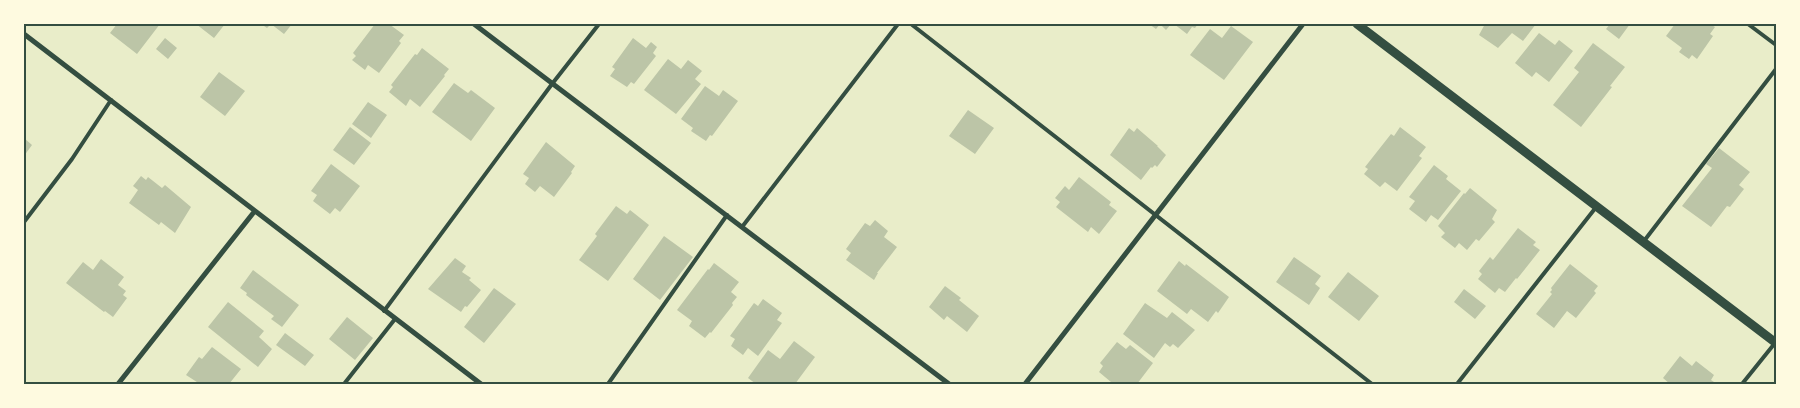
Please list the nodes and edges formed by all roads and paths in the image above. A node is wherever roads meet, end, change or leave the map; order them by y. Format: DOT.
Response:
graph roads {
  1 [pos="474,24"];
  2 [pos="599,24"];
  3 [pos="898,24"];
  4 [pos="910,24"];
  5 [pos="1303,24"];
  6 [pos="1357,24"];
  7 [pos="1748,24"];
  8 [pos="24,34"];
  9 [pos="1776,45"];
  10 [pos="1776,69"];
  11 [pos="552,84"];
  12 [pos="111,100"];
  13 [pos="1597,206"];
  14 [pos="254,212"];
  15 [pos="727,216"];
  16 [pos="1155,216"];
  17 [pos="24,222"];
  18 [pos="742,227"];
  19 [pos="1644,242"];
  20 [pos="384,311"];
  21 [pos="395,319"];
  22 [pos="1776,342"];
  23 [pos="118,384"];
  24 [pos="344,384"];
  25 [pos="481,384"];
  26 [pos="608,384"];
  27 [pos="949,384"];
  28 [pos="1026,384"];
  29 [pos="1372,384"];
  30 [pos="1458,384"];
  31 [pos="1742,384"];
  1 -- 11 [label="street"];
  2 -- 11 [label="lane"];
  3 -- 18 [label="lane"];
  4 -- 16 [label="lane"];
  5 -- 16 [label="street"];
  6 -- 13 [label="street"];
  7 -- 9 [label="lane"];
  8 -- 12 [label="street"];
  10 -- 19 [label="lane"];
  11 -- 15 [label="street"];
  11 -- 20 [label="lane"];
  12 -- 14 [label="street"];
  12 -- 17 [label="lane"];
  13 -- 19 [label="street"];
  13 -- 30 [label="lane"];
  14 -- 20 [label="street"];
  14 -- 23 [label="street"];
  15 -- 18 [label="street"];
  15 -- 26 [label="lane"];
  16 -- 28 [label="street"];
  16 -- 29 [label="lane"];
  18 -- 27 [label="street"];
  19 -- 22 [label="street"];
  20 -- 21 [label="street"];
  21 -- 24 [label="lane"];
  21 -- 25 [label="street"];
  22 -- 31 [label="lane"];
}
